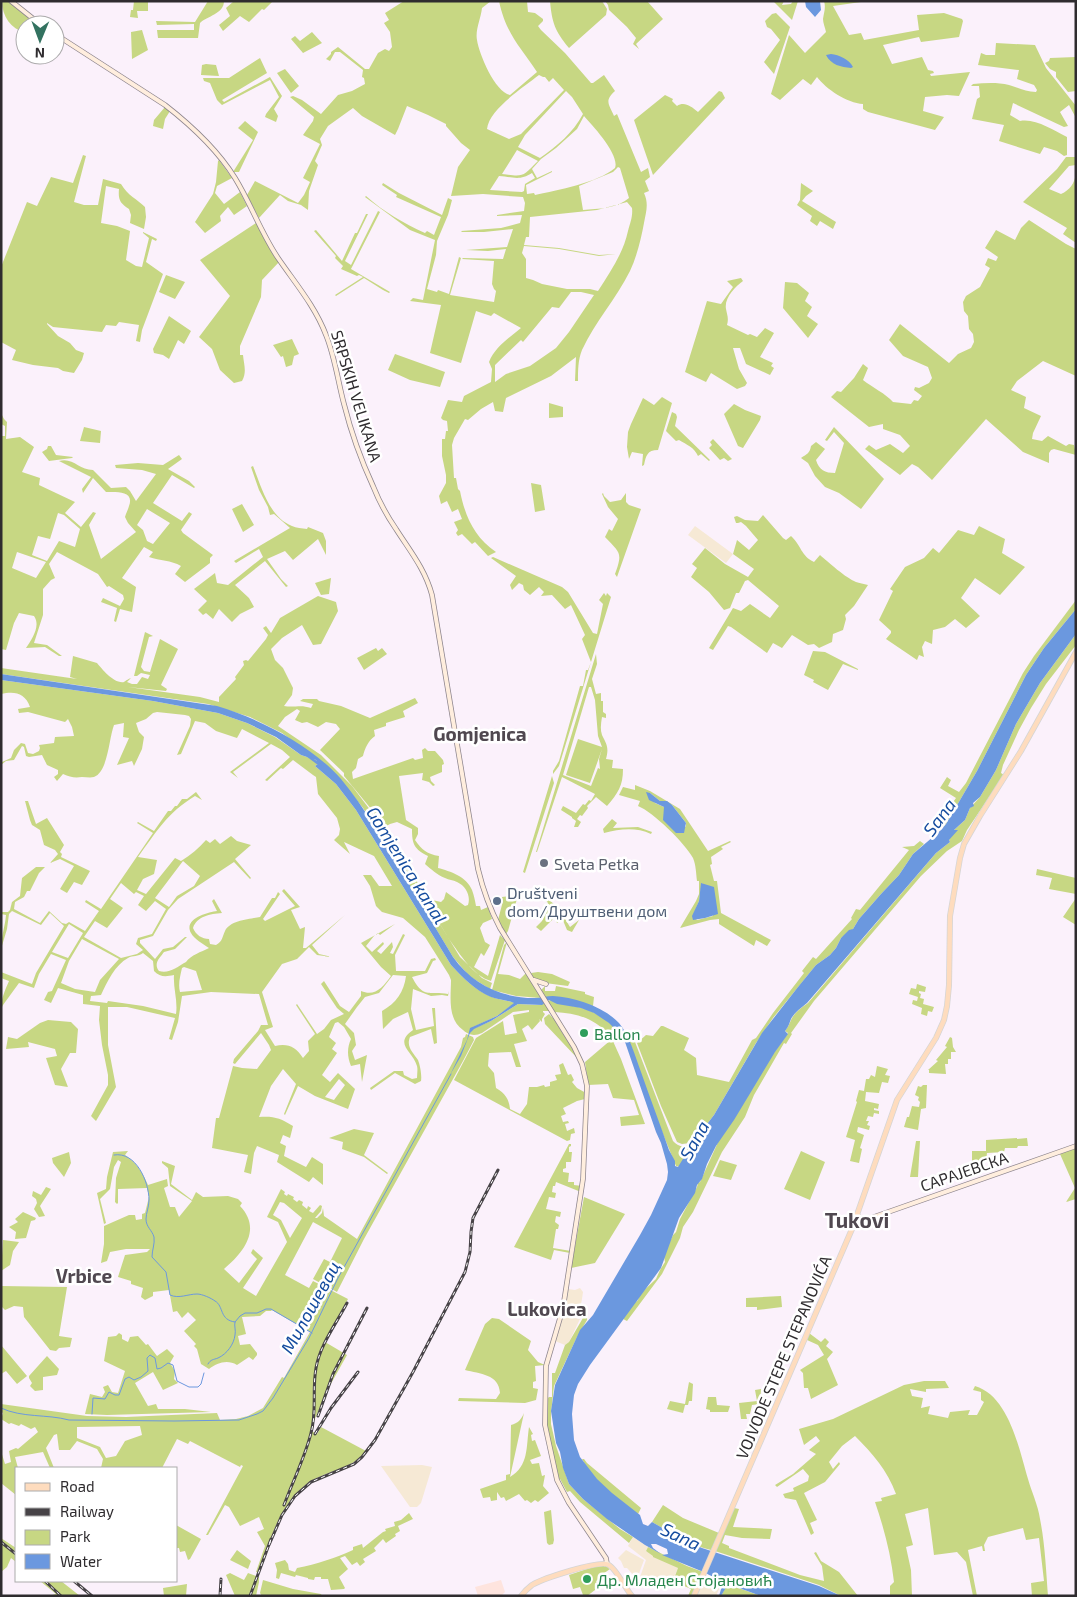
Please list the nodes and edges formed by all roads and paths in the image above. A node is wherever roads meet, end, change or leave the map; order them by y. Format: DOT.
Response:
graph roads {
  1 [pos="11,1"];
  2 [pos="28,15"];
  3 [pos="65,40"];
  4 [pos="1076,652"];
  5 [pos="531,978"];
  6 [pos="540,992"];
  7 [pos="1076,1146"];
  8 [pos="857,1212"];
  9 [pos="863,1220"];
  10 [pos="852,1226"];
  11 [pos="607,1564"];
  12 [pos="521,1596"];
  13 [pos="632,1596"];
  14 [pos="694,1596"];
  1 -- 2 [label="main road"];
  3 -- 5 [label="main road, SRPSKIH VELIKANA"];
  4 -- 8 [label="main road, VOJVODE STEPE STEPANOVIĆA"];
  5 -- 6 [label="main road, SRPSKIH VELIKANA"];
  5 -- 6 [label="main road"];
  6 -- 11 [label="main road"];
  7 -- 9 [label="main road, САРАЈЕВСКА"];
  8 -- 9 [label="main road"];
  8 -- 10 [label="main road, VOJVODE STEPE STEPANOVIĆA"];
  9 -- 10 [label="main road"];
  10 -- 14 [label="main road, VOJVODE STEPE STEPANOVIĆA"];
  11 -- 12 [label="main road"];
  11 -- 13 [label="main road"];
}
